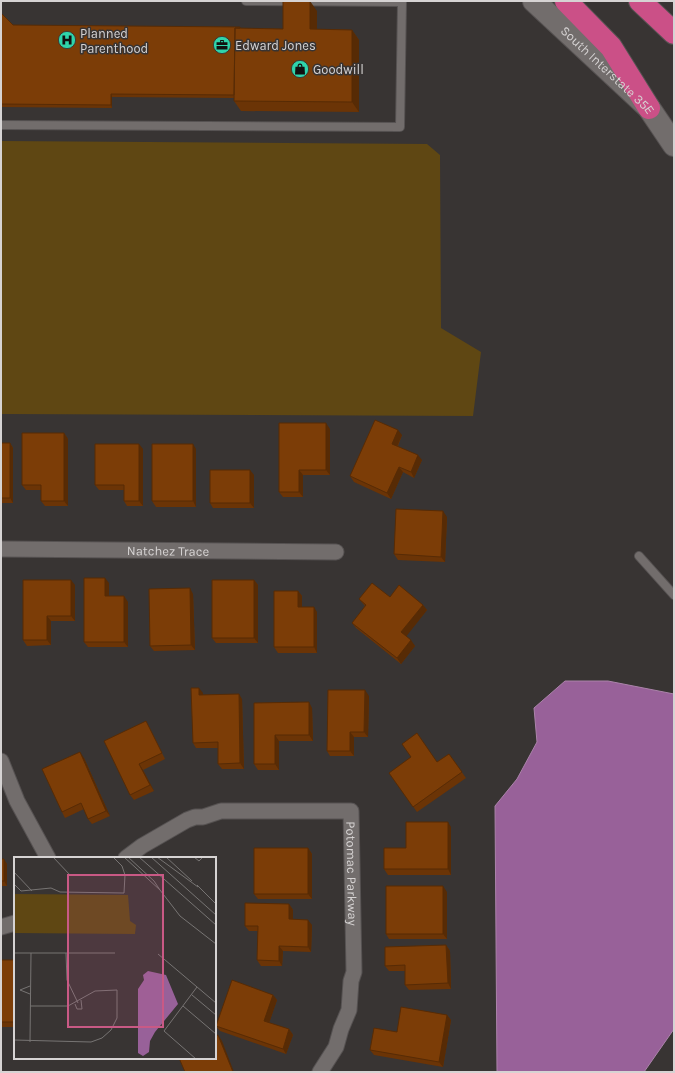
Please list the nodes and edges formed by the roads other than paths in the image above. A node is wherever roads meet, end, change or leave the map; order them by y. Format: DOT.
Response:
graph roads {
  1 [pos="246,1"];
  2 [pos="534,1"];
  3 [pos="566,1"];
  4 [pos="640,1"];
  5 [pos="402,2"];
  6 [pos="674,33"];
  7 [pos="649,108"];
  8 [pos="1,125"];
  9 [pos="674,145"];
  10 [pos="1,549"];
  11 [pos="336,552"];
  12 [pos="639,556"];
  13 [pos="674,595"];
  14 [pos="1,761"];
  15 [pos="47,857"];
  16 [pos="127,857"];
  17 [pos="14,924"];
  18 [pos="1,928"];
  19 [pos="320,1072"];
  1 -- 5 [label="lane"];
  2 -- 7 [label="main road, South Interstate 35E"];
  3 -- 7 [label="highway"];
  4 -- 6 [label="highway"];
  5 -- 8 [label="lane"];
  7 -- 9 [label="main road, South Interstate 35E"];
  10 -- 11 [label="street, Natchez Trace"];
  12 -- 13 [label="lane"];
  14 -- 15 [label="street"];
  16 -- 19 [label="street, Potomac Parkway"];
  17 -- 18 [label="street"];
}
